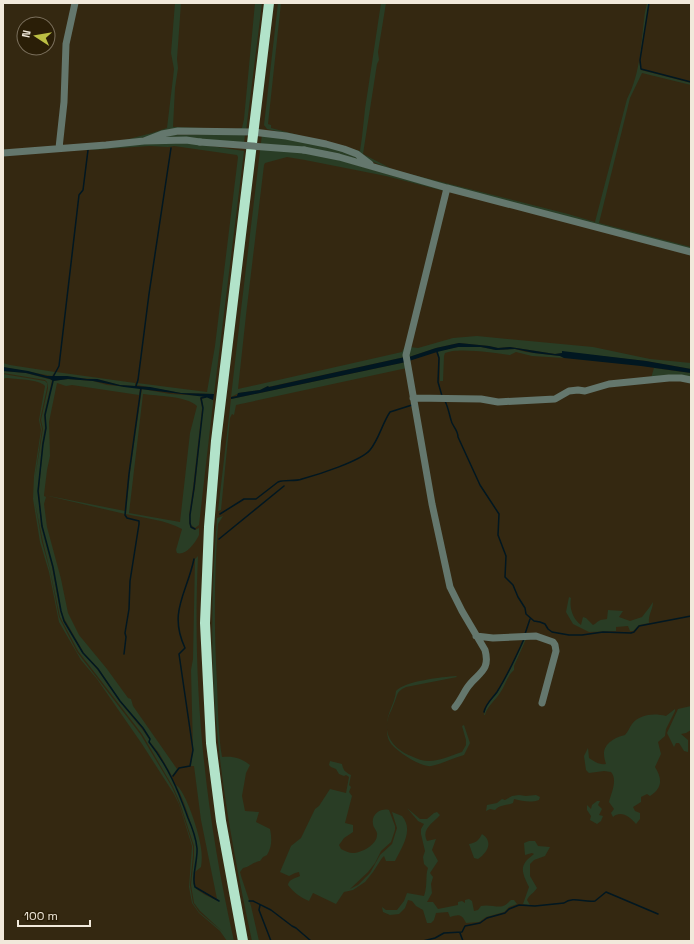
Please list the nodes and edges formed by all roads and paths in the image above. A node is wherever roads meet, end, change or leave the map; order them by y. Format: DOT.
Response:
graph roads {
  1 [pos="75,3"];
  2 [pos="270,3"];
  3 [pos="253,132"];
  4 [pos="144,141"];
  5 [pos="59,148"];
  6 [pos="3,153"];
  7 [pos="373,167"];
  8 [pos="447,188"];
  9 [pos="691,252"];
  10 [pos="691,380"];
  11 [pos="413,398"];
  12 [pos="476,636"];
  13 [pos="542,703"];
  14 [pos="455,707"];
  15 [pos="243,941"];
  1 -- 5 [label="street"];
  2 -- 3 [label="highway"];
  3 -- 4 [label="street"];
  3 -- 7 [label="street"];
  3 -- 15 [label="highway"];
  4 -- 5 [label="street"];
  4 -- 7 [label="street, bridge"];
  5 -- 6 [label="street"];
  7 -- 8 [label="street"];
  8 -- 9 [label="street"];
  8 -- 11 [label="street"];
  10 -- 11 [label="street"];
  11 -- 12 [label="street"];
  12 -- 13 [label="street"];
  12 -- 14 [label="street"];
}
